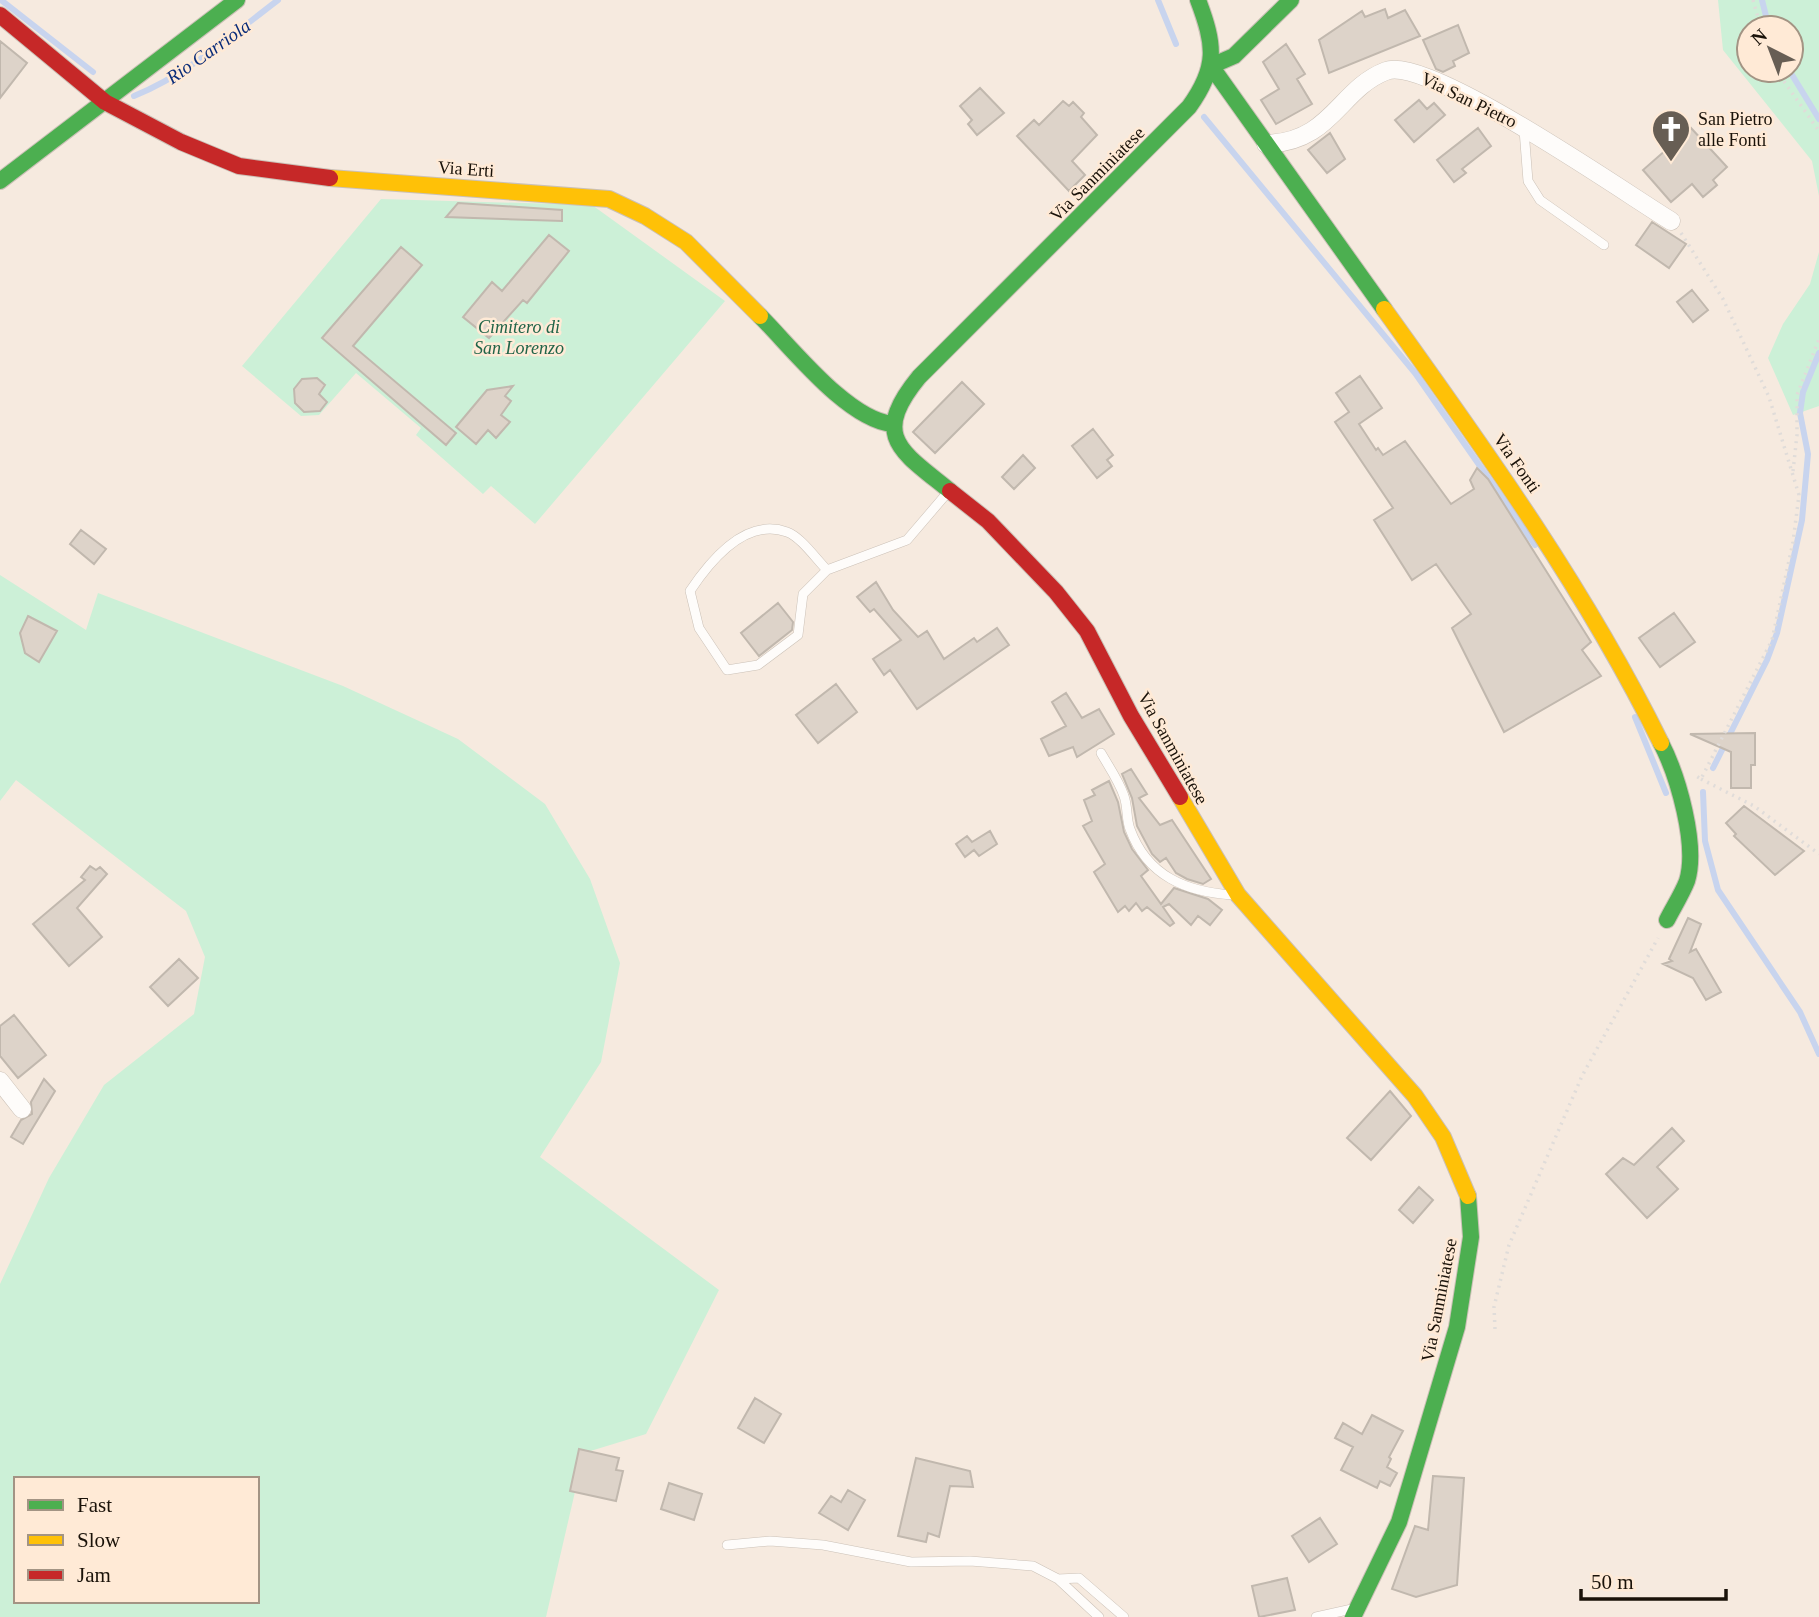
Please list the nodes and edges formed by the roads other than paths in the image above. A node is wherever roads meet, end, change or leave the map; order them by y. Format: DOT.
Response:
graph roads {
  1 [pos="237,0"];
  2 [pos="1198,0"];
  3 [pos="1291,0"];
  4 [pos="0,15"];
  5 [pos="1211,66"];
  6 [pos="105,102"];
  7 [pos="1524,126"];
  8 [pos="1266,144"];
  9 [pos="0,181"];
  10 [pos="1671,221"];
  11 [pos="1604,245"];
  12 [pos="892,424"];
  13 [pos="949,490"];
  14 [pos="827,570"];
  15 [pos="1101,753"];
  16 [pos="1238,895"];
  17 [pos="1667,920"];
  18 [pos="0,1081"];
  19 [pos="22,1109"];
  20 [pos="727,1545"];
  21 [pos="1058,1580"];
  22 [pos="1355,1612"];
  23 [pos="1099,1617"];
  24 [pos="1124,1617"];
  25 [pos="1315,1617"];
  1 -- 6 [label="main road"];
  2 -- 5 [label="main road"];
  3 -- 5 [label="main road"];
  4 -- 6 [label="main road, Via Erti"];
  5 -- 8 [label="main road, Via Fonti"];
  5 -- 12 [label="main road, Via Sanminiatese"];
  6 -- 9 [label="main road"];
  6 -- 12 [label="main road, Via Erti"];
  7 -- 8 [label="street, Via San Pietro"];
  7 -- 10 [label="street, Via San Pietro"];
  7 -- 11 [label="lane"];
  8 -- 17 [label="main road, Via Fonti"];
  12 -- 13 [label="main road, Via Sanminiatese"];
  13 -- 14 [label="lane"];
  13 -- 16 [label="main road, Via Sanminiatese"];
  14 -- 14 [label="lane"];
  15 -- 16 [label="lane"];
  16 -- 22 [label="main road, Via Sanminiatese"];
  18 -- 19 [label="street"];
  20 -- 21 [label="lane"];
  21 -- 23 [label="lane"];
  21 -- 24 [label="lane"];
  22 -- 25 [label="lane"];
}
